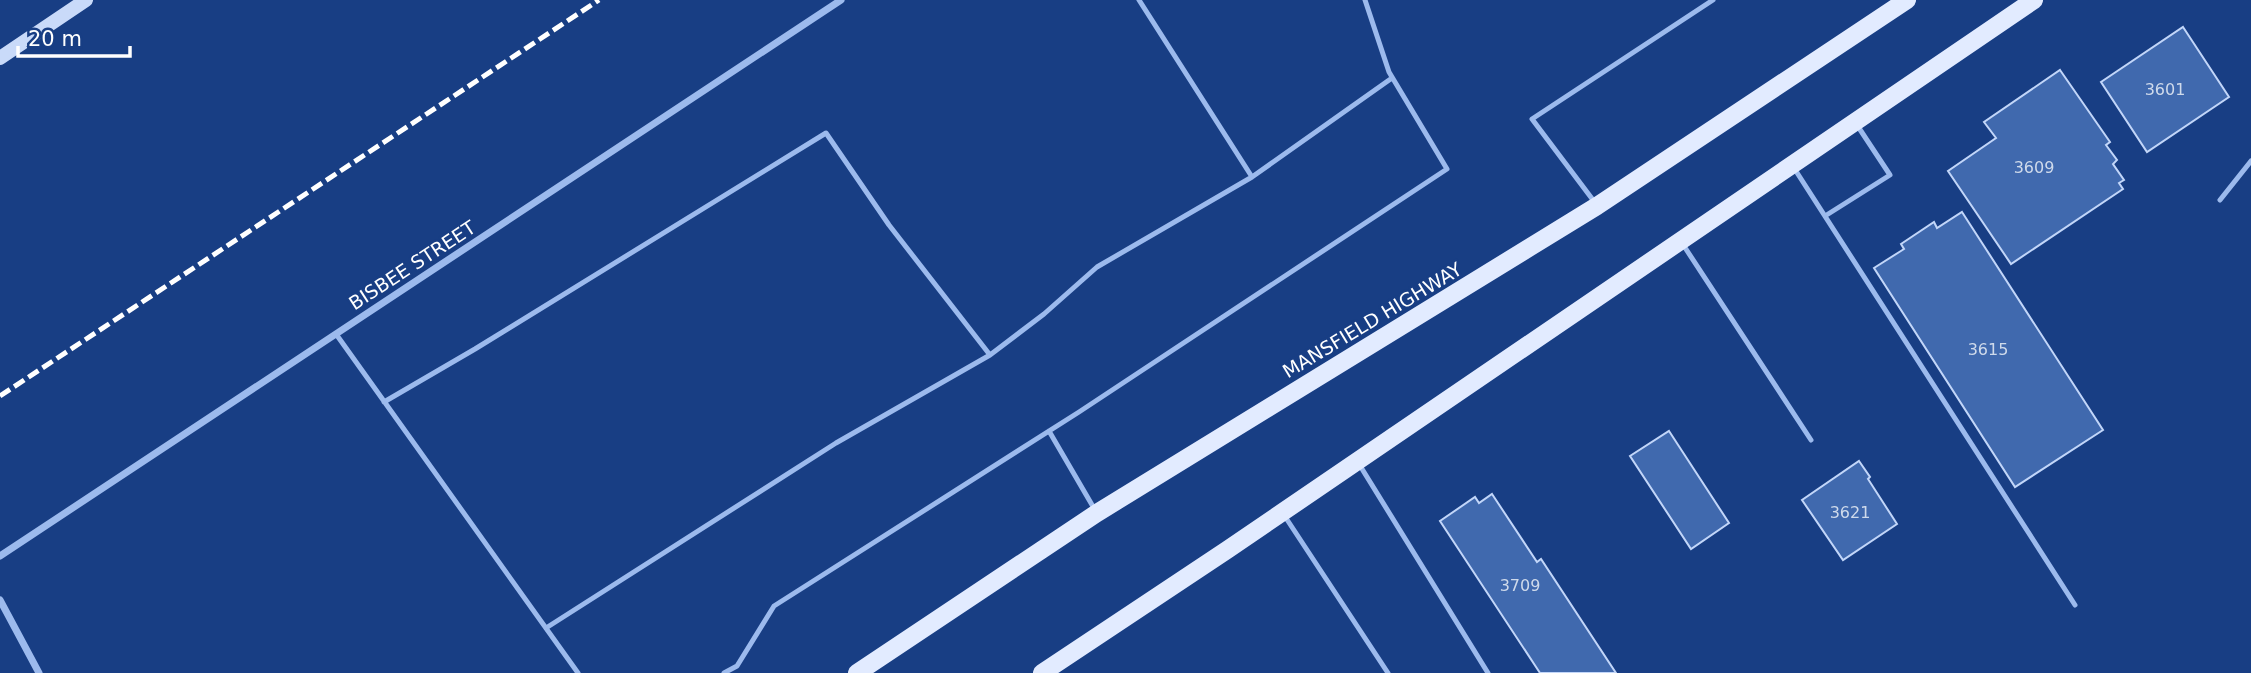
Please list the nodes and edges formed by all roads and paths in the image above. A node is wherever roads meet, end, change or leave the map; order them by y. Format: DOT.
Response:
graph roads {
  1 [pos="86,0"];
  2 [pos="841,0"];
  3 [pos="1139,0"];
  4 [pos="1365,0"];
  5 [pos="1713,0"];
  6 [pos="2034,0"];
  7 [pos="1896,5"];
  8 [pos="0,58"];
  9 [pos="1392,78"];
  10 [pos="1855,122"];
  11 [pos="2251,161"];
  12 [pos="1793,165"];
  13 [pos="1252,177"];
  14 [pos="2220,200"];
  15 [pos="1597,206"];
  16 [pos="1825,216"];
  17 [pos="1681,240"];
  18 [pos="336,334"];
  19 [pos="990,355"];
  20 [pos="384,402"];
  21 [pos="1049,431"];
  22 [pos="1811,440"];
  23 [pos="1358,461"];
  24 [pos="1097,513"];
  25 [pos="1283,513"];
  26 [pos="0,556"];
  27 [pos="0,600"];
  28 [pos="2075,605"];
  29 [pos="547,628"];
  30 [pos="39,673"];
  31 [pos="578,673"];
  32 [pos="724,673"];
  33 [pos="857,673"];
  34 [pos="1042,673"];
  35 [pos="1388,673"];
  36 [pos="1488,673"];
  1 -- 8 [label="street"];
  2 -- 18 [label="street, BISBEE STREET"];
  3 -- 13 [label="lane"];
  4 -- 9 [label="lane"];
  5 -- 15 [label="lane"];
  6 -- 10 [label="main road"];
  7 -- 15 [label="main road, MANSFIELD HIGHWAY"];
  9 -- 13 [label="lane"];
  9 -- 21 [label="lane"];
  10 -- 12 [label="main road"];
  10 -- 16 [label="lane"];
  11 -- 14 [label="lane"];
  12 -- 16 [label="lane"];
  12 -- 17 [label="main road"];
  13 -- 19 [label="lane"];
  15 -- 24 [label="main road, MANSFIELD HIGHWAY"];
  16 -- 28 [label="lane"];
  17 -- 22 [label="lane"];
  17 -- 23 [label="main road"];
  18 -- 20 [label="lane"];
  18 -- 26 [label="street, BISBEE STREET"];
  19 -- 20 [label="lane"];
  19 -- 29 [label="lane"];
  20 -- 29 [label="lane"];
  21 -- 24 [label="lane"];
  21 -- 32 [label="lane"];
  23 -- 25 [label="main road"];
  23 -- 36 [label="lane"];
  24 -- 33 [label="main road, MANSFIELD HIGHWAY"];
  25 -- 34 [label="main road"];
  25 -- 35 [label="lane"];
  27 -- 30 [label="street"];
  29 -- 31 [label="lane"];
}
